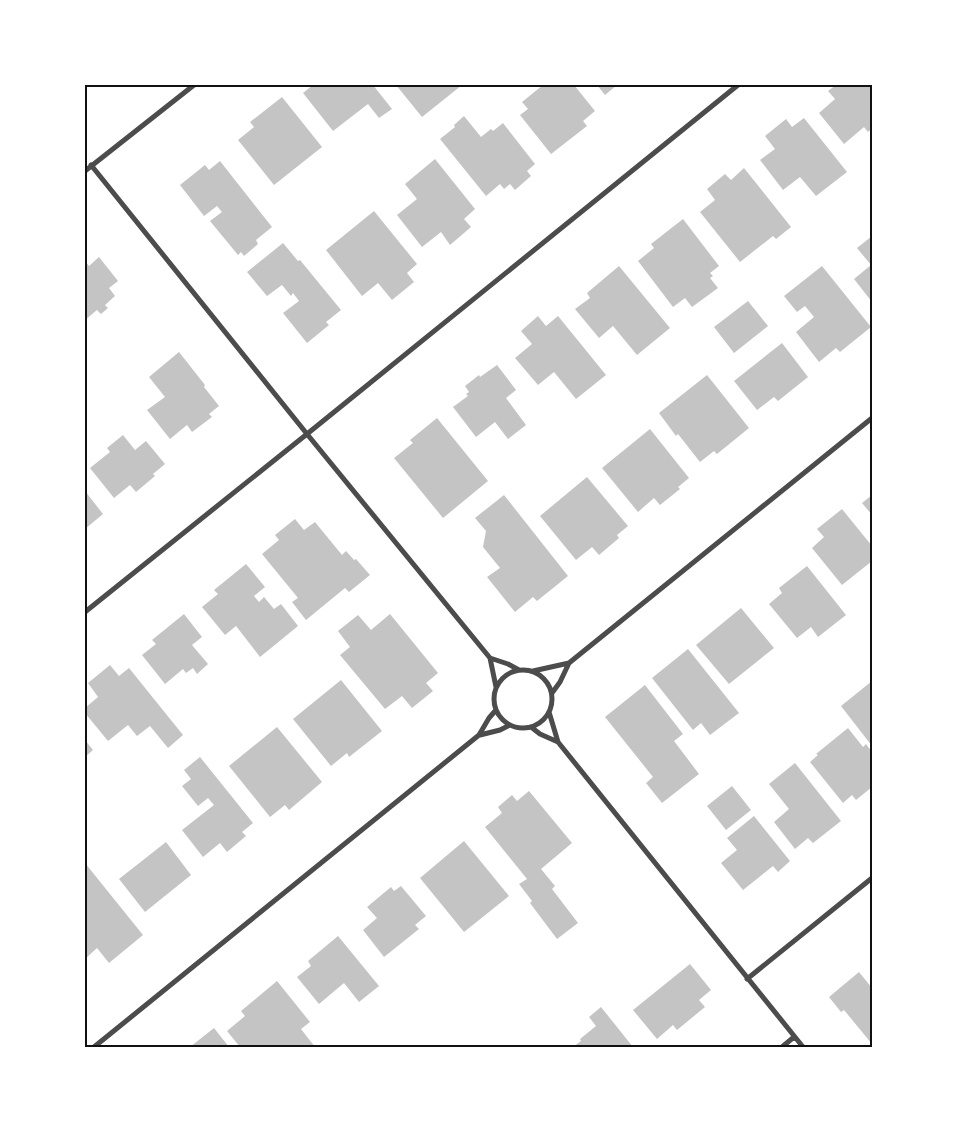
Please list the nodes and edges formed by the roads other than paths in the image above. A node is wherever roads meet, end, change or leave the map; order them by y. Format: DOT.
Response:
graph roads {
  1 [pos="194,85"];
  2 [pos="738,85"];
  3 [pos="91,165"];
  4 [pos="85,171"];
  5 [pos="872,418"];
  6 [pos="307,434"];
  7 [pos="85,612"];
  8 [pos="490,658"];
  9 [pos="570,663"];
  10 [pos="519,670"];
  11 [pos="533,671"];
  12 [pos="496,687"];
  13 [pos="552,693"];
  14 [pos="496,710"];
  15 [pos="549,712"];
  16 [pos="510,725"];
  17 [pos="531,726"];
  18 [pos="479,735"];
  19 [pos="558,742"];
  20 [pos="872,878"];
  21 [pos="747,979"];
  22 [pos="794,1037"];
  23 [pos="94,1047"];
  24 [pos="782,1047"];
  25 [pos="802,1047"];
  1 -- 3 [label="street"];
  2 -- 6 [label="street"];
  3 -- 4 [label="street"];
  3 -- 6 [label="street"];
  5 -- 9 [label="street"];
  6 -- 7 [label="street"];
  6 -- 8 [label="street"];
  8 -- 10 [label="street"];
  8 -- 12 [label="street"];
  9 -- 11 [label="street"];
  9 -- 13 [label="street"];
  10 -- 11 [label="street"];
  10 -- 12 [label="street"];
  11 -- 13 [label="street"];
  12 -- 14 [label="street"];
  13 -- 15 [label="street"];
  14 -- 16 [label="street"];
  14 -- 18 [label="street"];
  15 -- 17 [label="street"];
  15 -- 19 [label="street"];
  16 -- 17 [label="street"];
  16 -- 18 [label="street"];
  17 -- 19 [label="street"];
  18 -- 23 [label="street"];
  19 -- 21 [label="street"];
  20 -- 21 [label="street"];
  21 -- 22 [label="street"];
  22 -- 24 [label="street"];
  22 -- 25 [label="street"];
}
